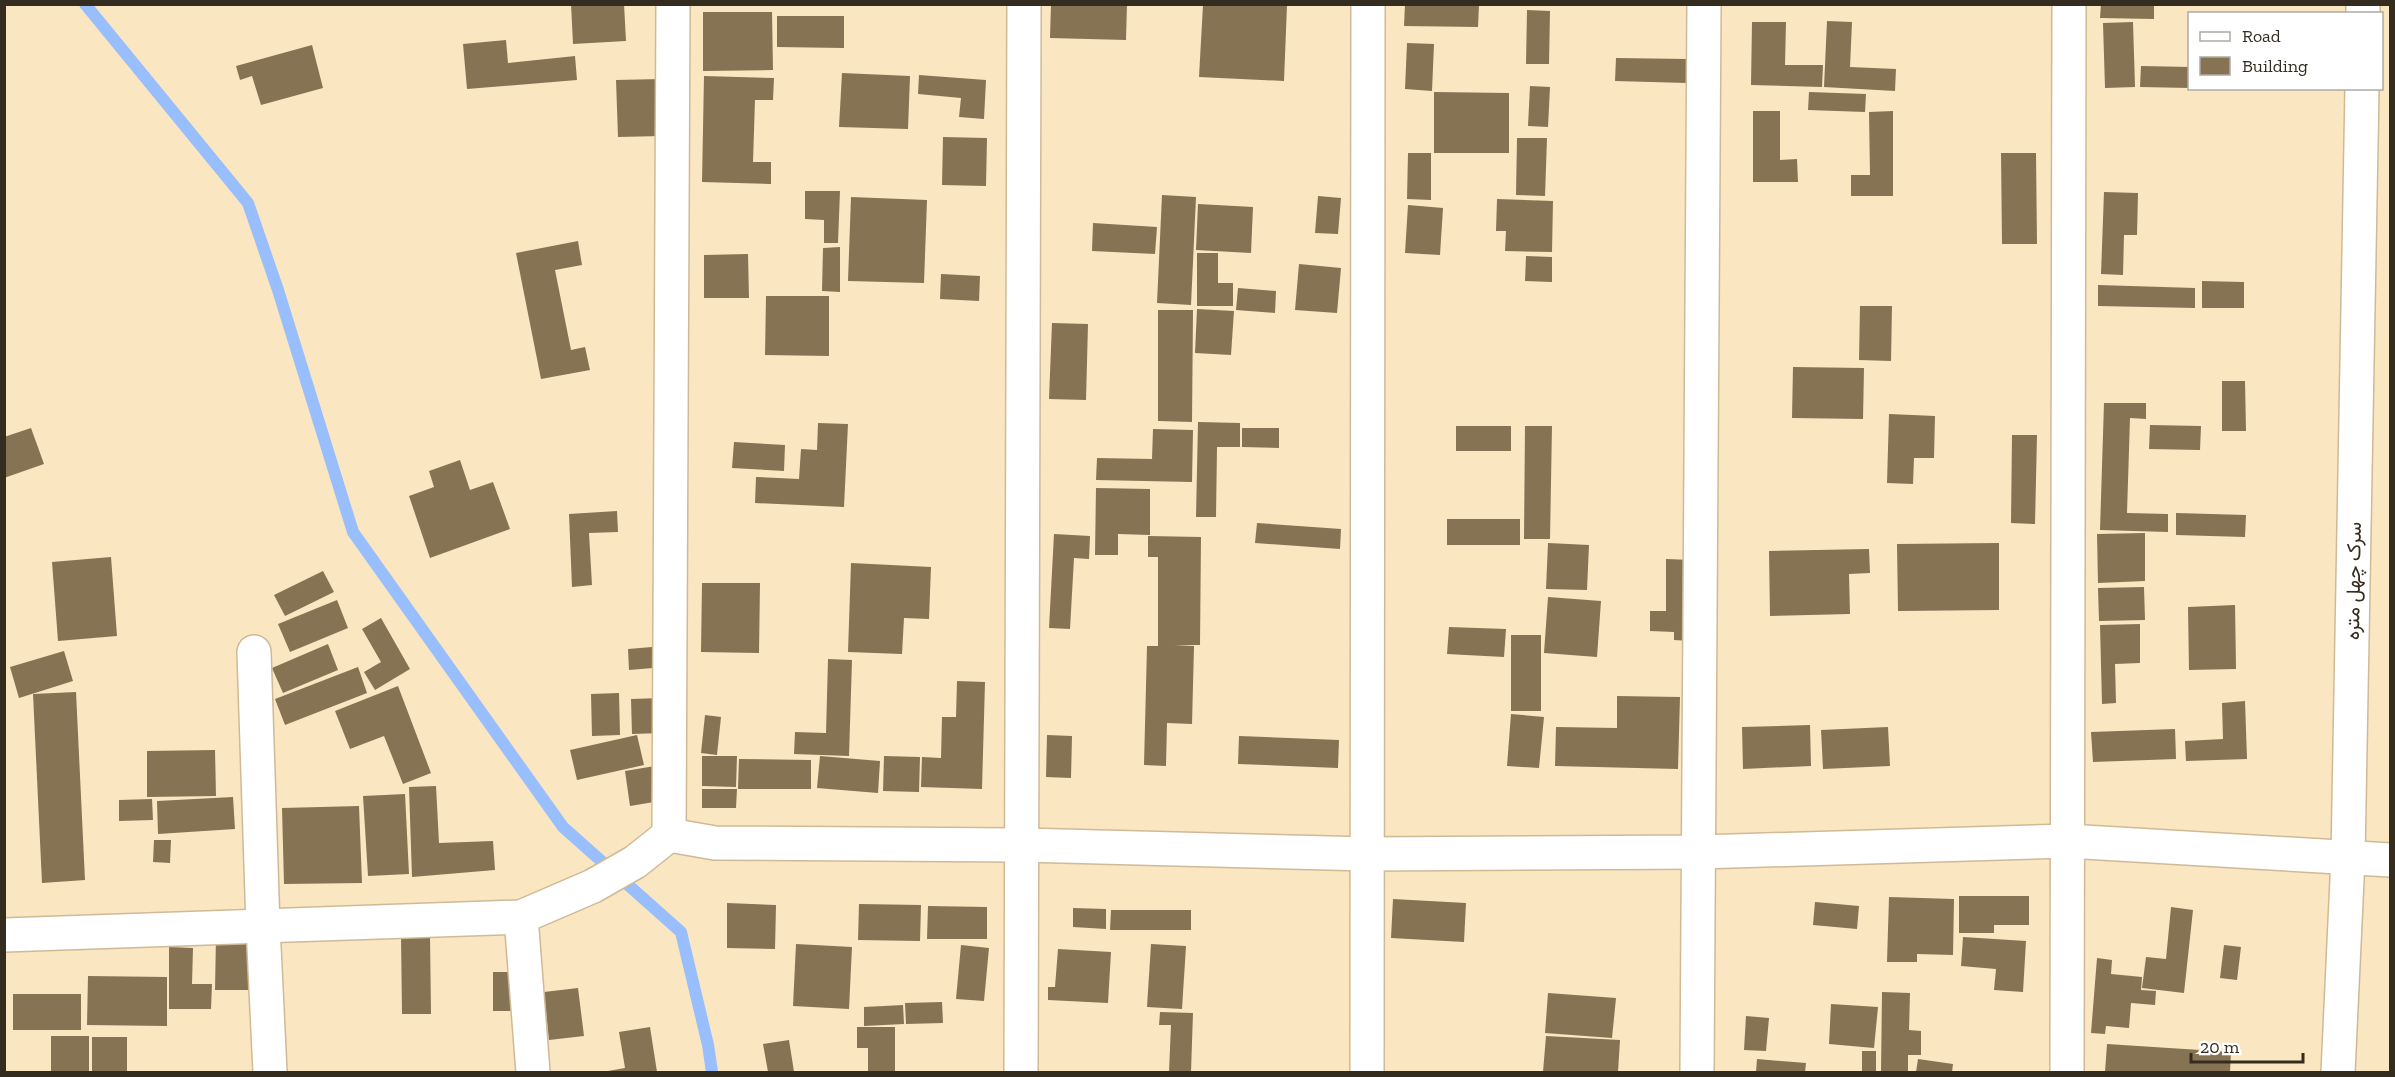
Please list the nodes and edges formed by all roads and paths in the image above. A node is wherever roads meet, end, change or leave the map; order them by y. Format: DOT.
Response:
graph roads {
  1 [pos="673,4"];
  2 [pos="1024,4"];
  3 [pos="1368,4"];
  4 [pos="1704,4"];
  5 [pos="2069,4"];
  6 [pos="2362,90"];
  7 [pos="254,652"];
  8 [pos="669,835"];
  9 [pos="2067,841"];
  10 [pos="1023,845"];
  11 [pos="1700,852"];
  12 [pos="1368,854"];
  13 [pos="2348,858"];
  14 [pos="2391,860"];
  15 [pos="521,917"];
  16 [pos="263,926"];
  17 [pos="4,935"];
  18 [pos="270,1072"];
  19 [pos="533,1072"];
  20 [pos="1021,1072"];
  21 [pos="1367,1072"];
  22 [pos="1696,1072"];
  23 [pos="2067,1072"];
  24 [pos="2338,1072"];
  1 -- 8 [label="street"];
  2 -- 10 [label="street"];
  3 -- 12 [label="street"];
  4 -- 11 [label="street"];
  5 -- 9 [label="street"];
  6 -- 13 [label="street, سرک چهل متره"];
  7 -- 16 [label="street"];
  8 -- 10 [label="street"];
  8 -- 15 [label="street"];
  9 -- 11 [label="street"];
  9 -- 13 [label="street"];
  9 -- 23 [label="street"];
  10 -- 12 [label="street"];
  10 -- 20 [label="street"];
  11 -- 12 [label="street"];
  11 -- 22 [label="street"];
  12 -- 21 [label="street"];
  13 -- 14 [label="street"];
  13 -- 24 [label="street, سرک چهل متره"];
  15 -- 16 [label="street"];
  15 -- 19 [label="street"];
  16 -- 17 [label="street"];
  16 -- 18 [label="street"];
}
